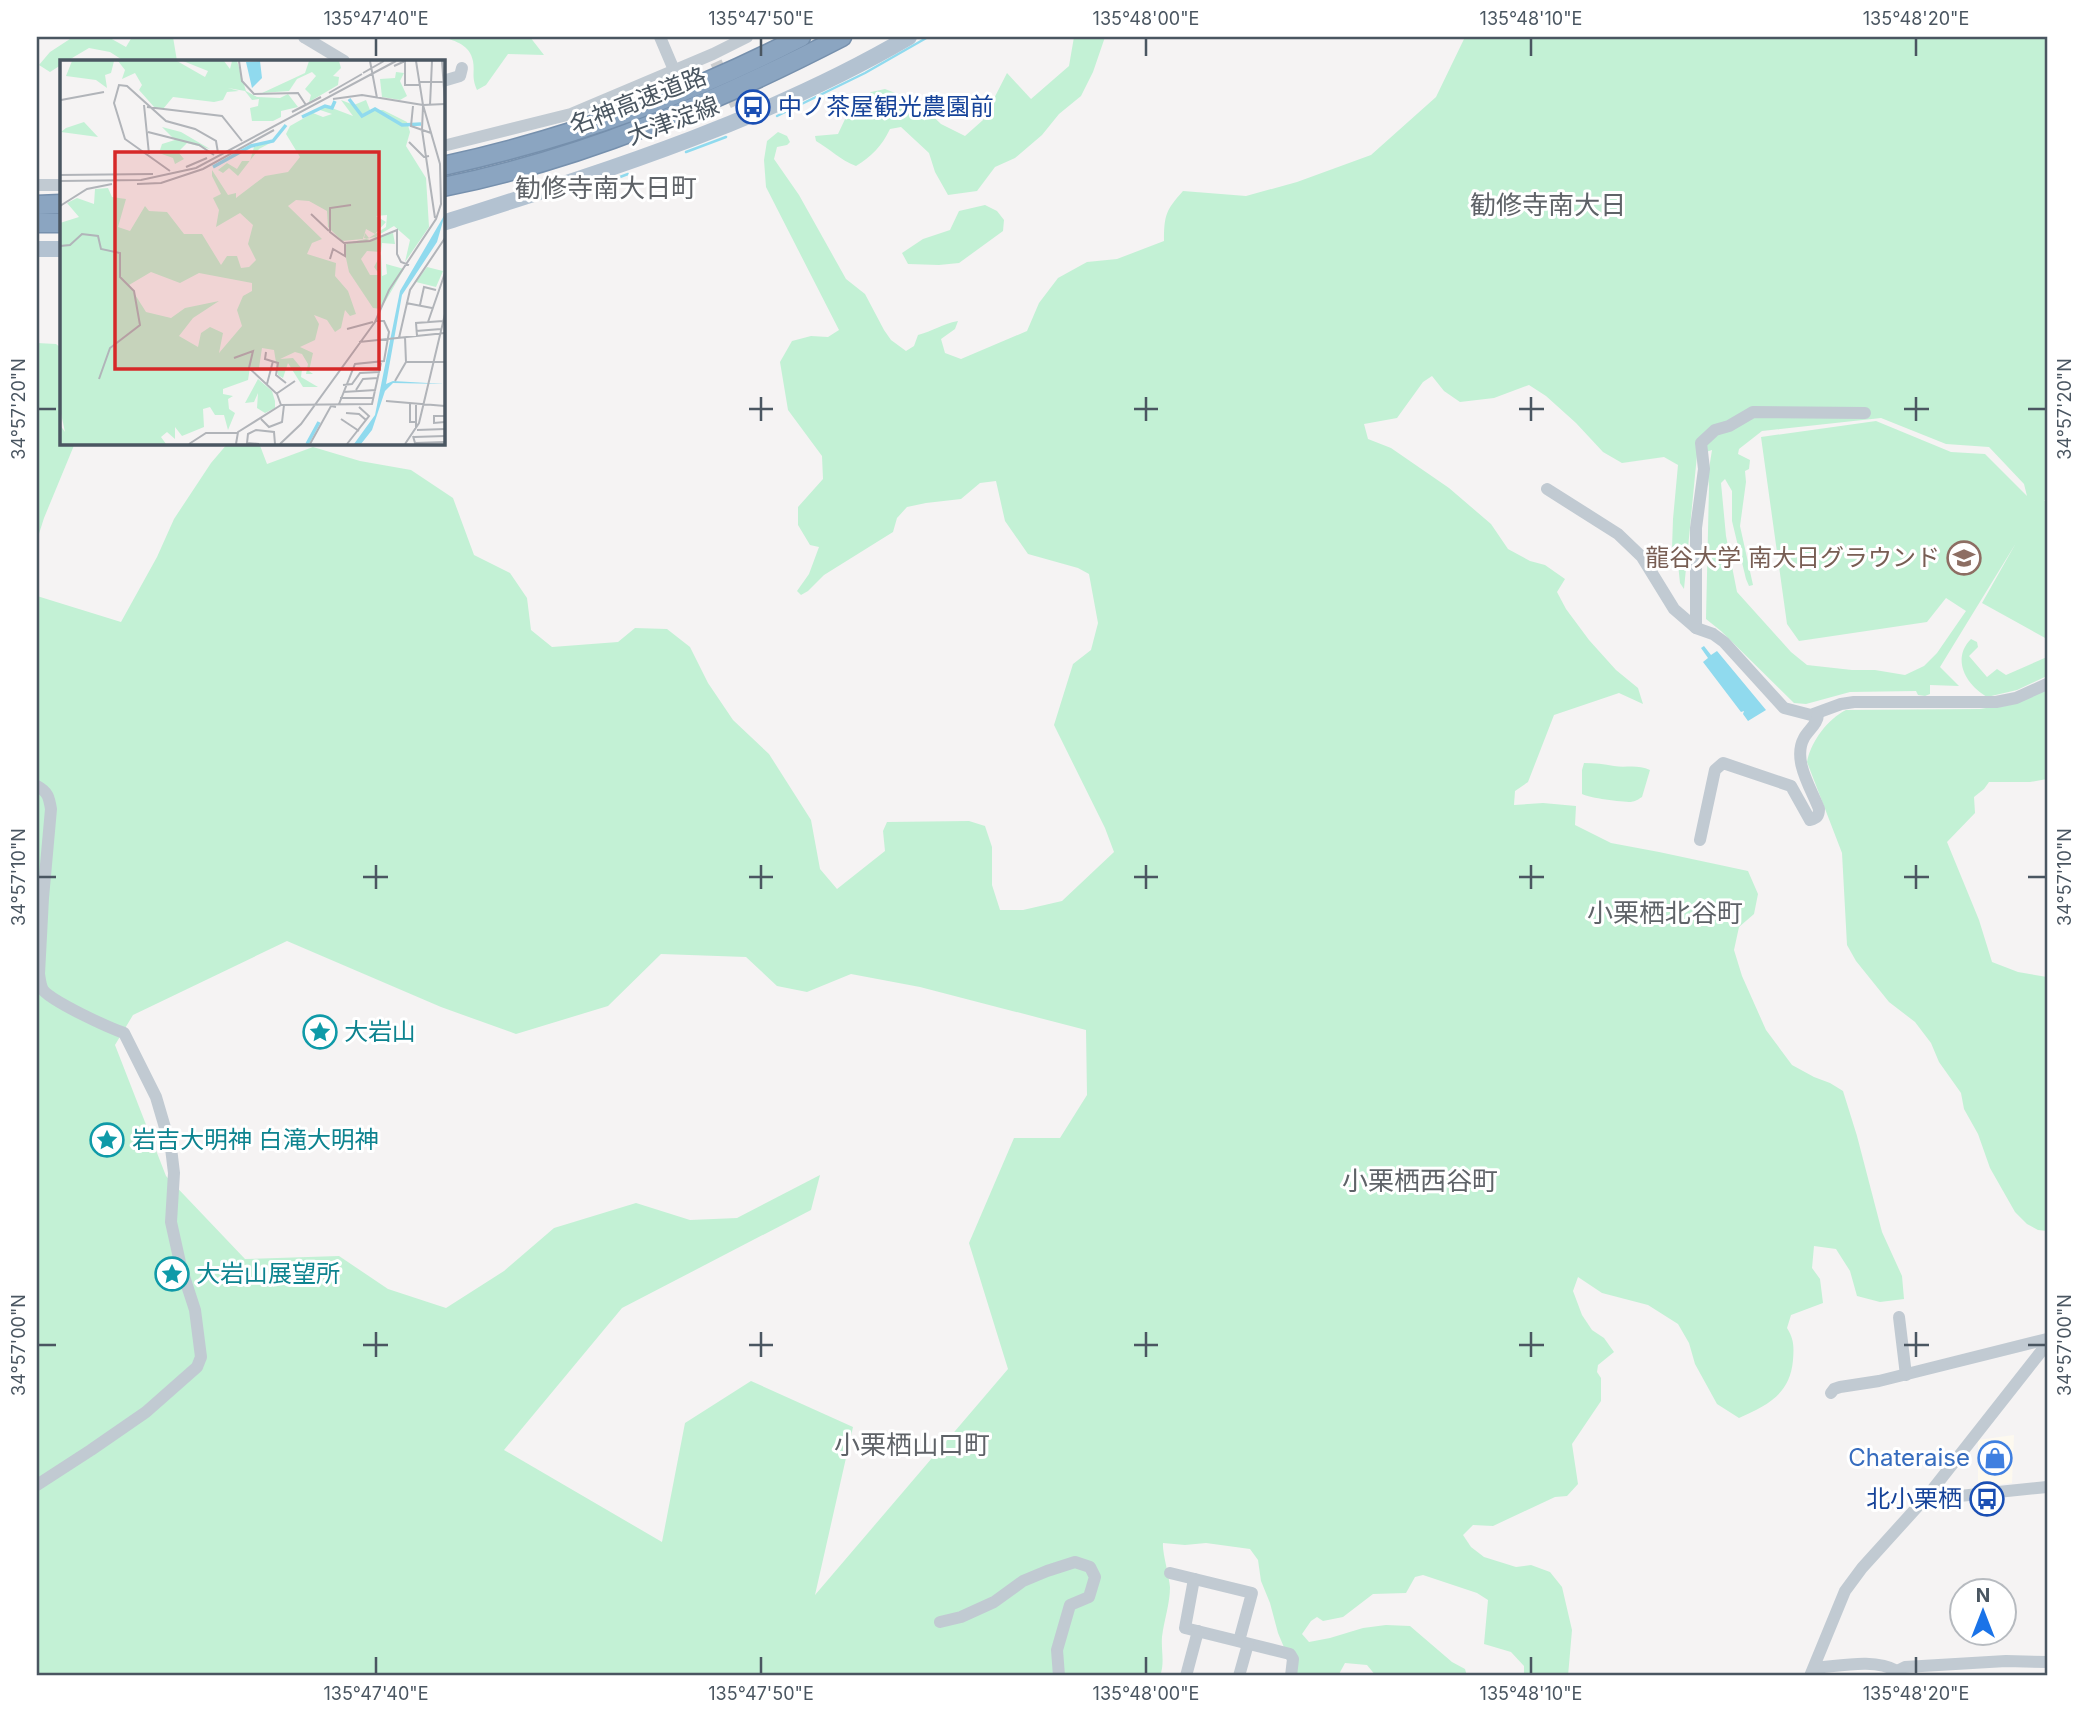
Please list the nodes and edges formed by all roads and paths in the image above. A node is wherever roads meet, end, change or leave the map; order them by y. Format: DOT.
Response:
graph roads {
  1 [pos="304,37"];
  2 [pos="660,37"];
  3 [pos="747,37"];
  4 [pos="801,37"];
  5 [pos="842,37"];
  6 [pos="909,37"];
  7 [pos="342,60"];
  8 [pos="462,68"];
  9 [pos="674,70"];
  10 [pos="444,81"];
  11 [pos="444,146"];
  12 [pos="444,166"];
  13 [pos="60,185"];
  14 [pos="37,186"];
  15 [pos="444,187"];
  16 [pos="60,204"];
  17 [pos="37,205"];
  18 [pos="37,223"];
  19 [pos="60,223"];
  20 [pos="444,223"];
  21 [pos="37,249"];
  22 [pos="60,249"];
  23 [pos="1865,413"];
  24 [pos="1547,489"];
  25 [pos="1696,628"];
  26 [pos="2047,684"];
  27 [pos="1818,714"];
  28 [pos="37,786"];
  29 [pos="1700,840"];
  30 [pos="1899,1317"];
  31 [pos="2047,1342"];
  32 [pos="1906,1375"];
  33 [pos="1831,1394"];
  34 [pos="37,1485"];
  35 [pos="2047,1487"];
  36 [pos="1929,1494"];
  37 [pos="1170,1573"];
  38 [pos="1194,1579"];
  39 [pos="940,1622"];
  40 [pos="1198,1631"];
  41 [pos="1243,1642"];
  42 [pos="2006,1661"];
  43 [pos="2047,1662"];
  44 [pos="1812,1672"];
  45 [pos="1895,1674"];
  46 [pos="1059,1676"];
  47 [pos="1186,1676"];
  48 [pos="1239,1676"];
  49 [pos="1291,1676"];
  50 [pos="2006,1676"];
  1 -- 7 [label="street"];
  2 -- 9 [label="street"];
  3 -- 9 [label="street"];
  4 -- 12 [label="highway, 名神高速道路"];
  5 -- 15 [label="highway, 名神高速道路"];
  6 -- 20 [label="main road, 大津淀線"];
  8 -- 10 [label="street"];
  9 -- 11 [label="street"];
  13 -- 14 [label="street"];
  16 -- 17 [label="highway"];
  18 -- 19 [label="highway"];
  21 -- 22 [label="main road"];
  23 -- 25 [label="street"];
  24 -- 25 [label="street"];
  25 -- 27 [label="street"];
  26 -- 27 [label="street"];
  27 -- 29 [label="street"];
  28 -- 34 [label="street"];
  30 -- 32 [label="street"];
  31 -- 32 [label="street"];
  31 -- 36 [label="street"];
  32 -- 33 [label="street"];
  35 -- 36 [label="street"];
  36 -- 44 [label="street"];
  37 -- 38 [label="street"];
  38 -- 40 [label="street"];
  38 -- 41 [label="street"];
  39 -- 46 [label="street"];
  40 -- 41 [label="street"];
  40 -- 47 [label="street"];
  41 -- 48 [label="street"];
  41 -- 49 [label="street"];
  42 -- 43 [label="street"];
  42 -- 45 [label="street"];
  42 -- 50 [label="street"];
  44 -- 45 [label="street"];
}
